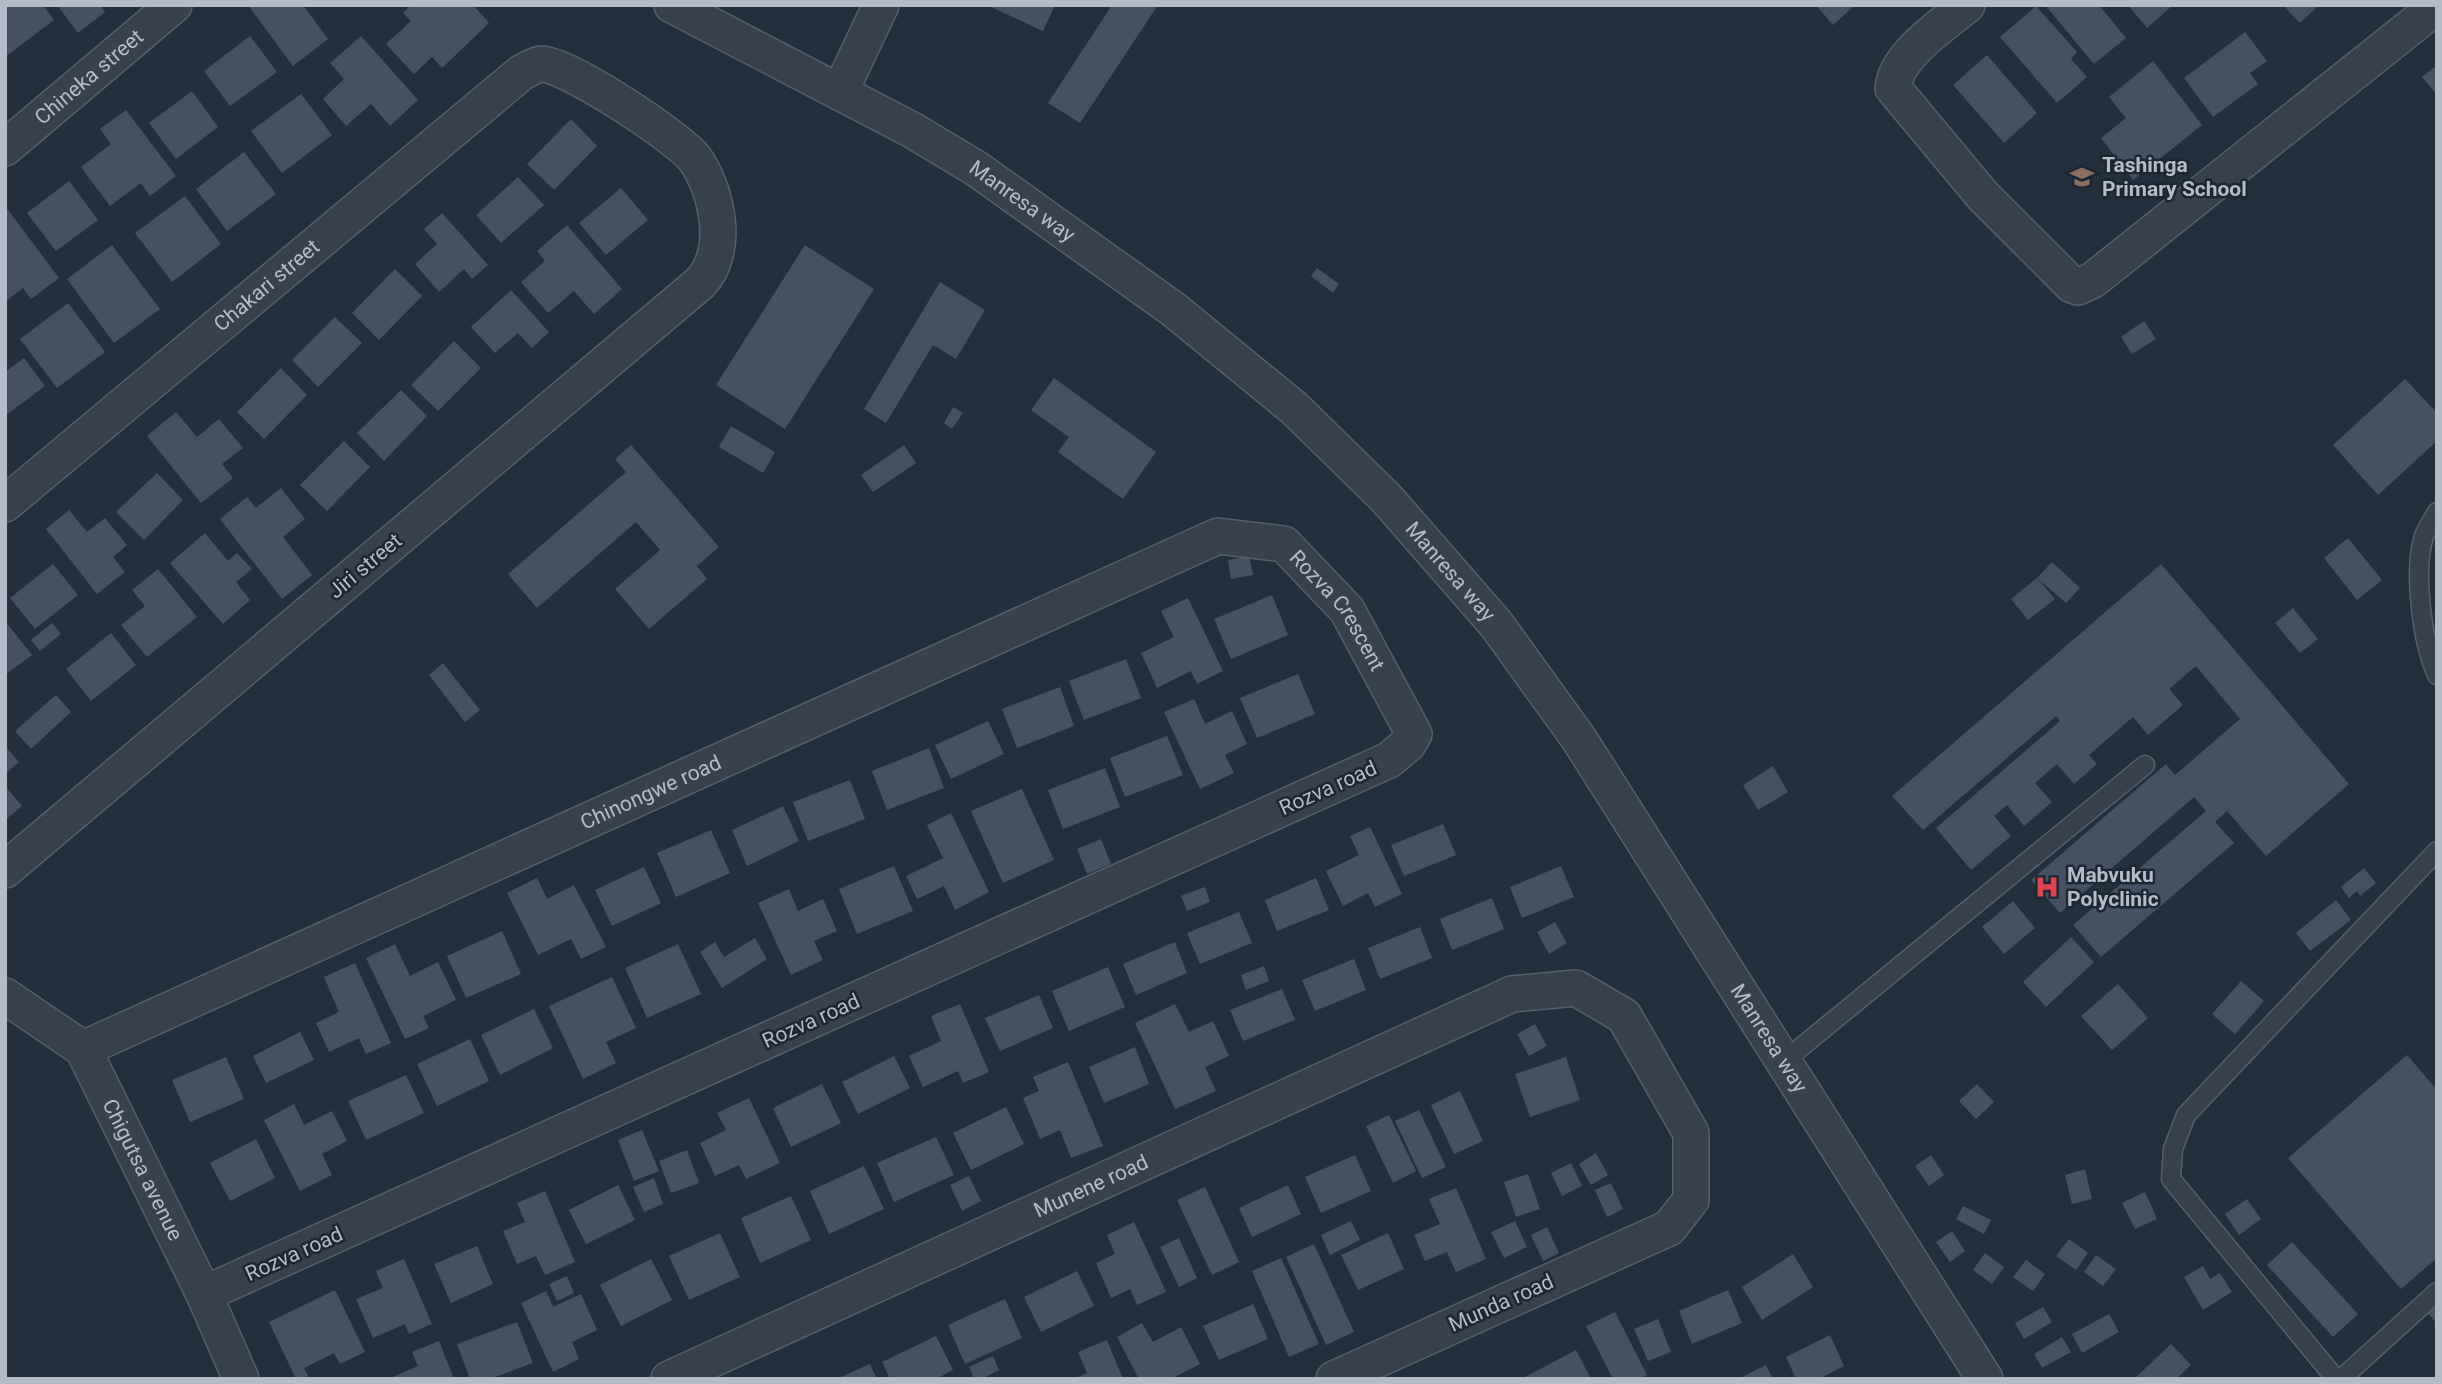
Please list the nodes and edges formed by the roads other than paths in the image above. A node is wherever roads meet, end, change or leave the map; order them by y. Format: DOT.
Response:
graph roads {
  1 [pos="174,5"];
  2 [pos="672,5"];
  3 [pos="881,5"];
  4 [pos="1967,5"];
  5 [pos="2437,6"];
  6 [pos="530,68"];
  7 [pos="840,92"];
  8 [pos="5,148"];
  9 [pos="5,504"];
  10 [pos="2437,512"];
  11 [pos="1218,536"];
  12 [pos="2437,675"];
  13 [pos="1411,739"];
  14 [pos="2145,765"];
  15 [pos="2437,851"];
  16 [pos="5,870"];
  17 [pos="5,996"];
  18 [pos="83,1049"];
  19 [pos="1783,1062"];
  20 [pos="1669,1228"];
  21 [pos="2437,1292"];
  22 [pos="204,1294"];
  23 [pos="241,1379"];
  24 [pos="669,1379"];
  25 [pos="1334,1379"];
  26 [pos="1985,1379"];
  27 [pos="2338,1379"];
  1 -- 8 [label="street, Chineka street"];
  2 -- 7 [label="street, Manresa way"];
  3 -- 7 [label="street"];
  4 -- 5 [label="street"];
  6 -- 9 [label="street, Chakari street"];
  6 -- 16 [label="street, Jiri street"];
  7 -- 19 [label="street, Manresa way"];
  10 -- 12 [label="lane"];
  11 -- 13 [label="street, Rozva Crescent"];
  11 -- 18 [label="street, Chinongwe road"];
  13 -- 22 [label="street, Rozva road"];
  14 -- 19 [label="lane"];
  15 -- 27 [label="lane"];
  17 -- 18 [label="street, Chigutsa avenue"];
  18 -- 22 [label="street, Chigutsa avenue"];
  19 -- 26 [label="street, Manresa way"];
  20 -- 24 [label="street, Munene road"];
  20 -- 25 [label="street, Munda road"];
  21 -- 27 [label="lane"];
  22 -- 23 [label="street, Chigutsa avenue"];
}
